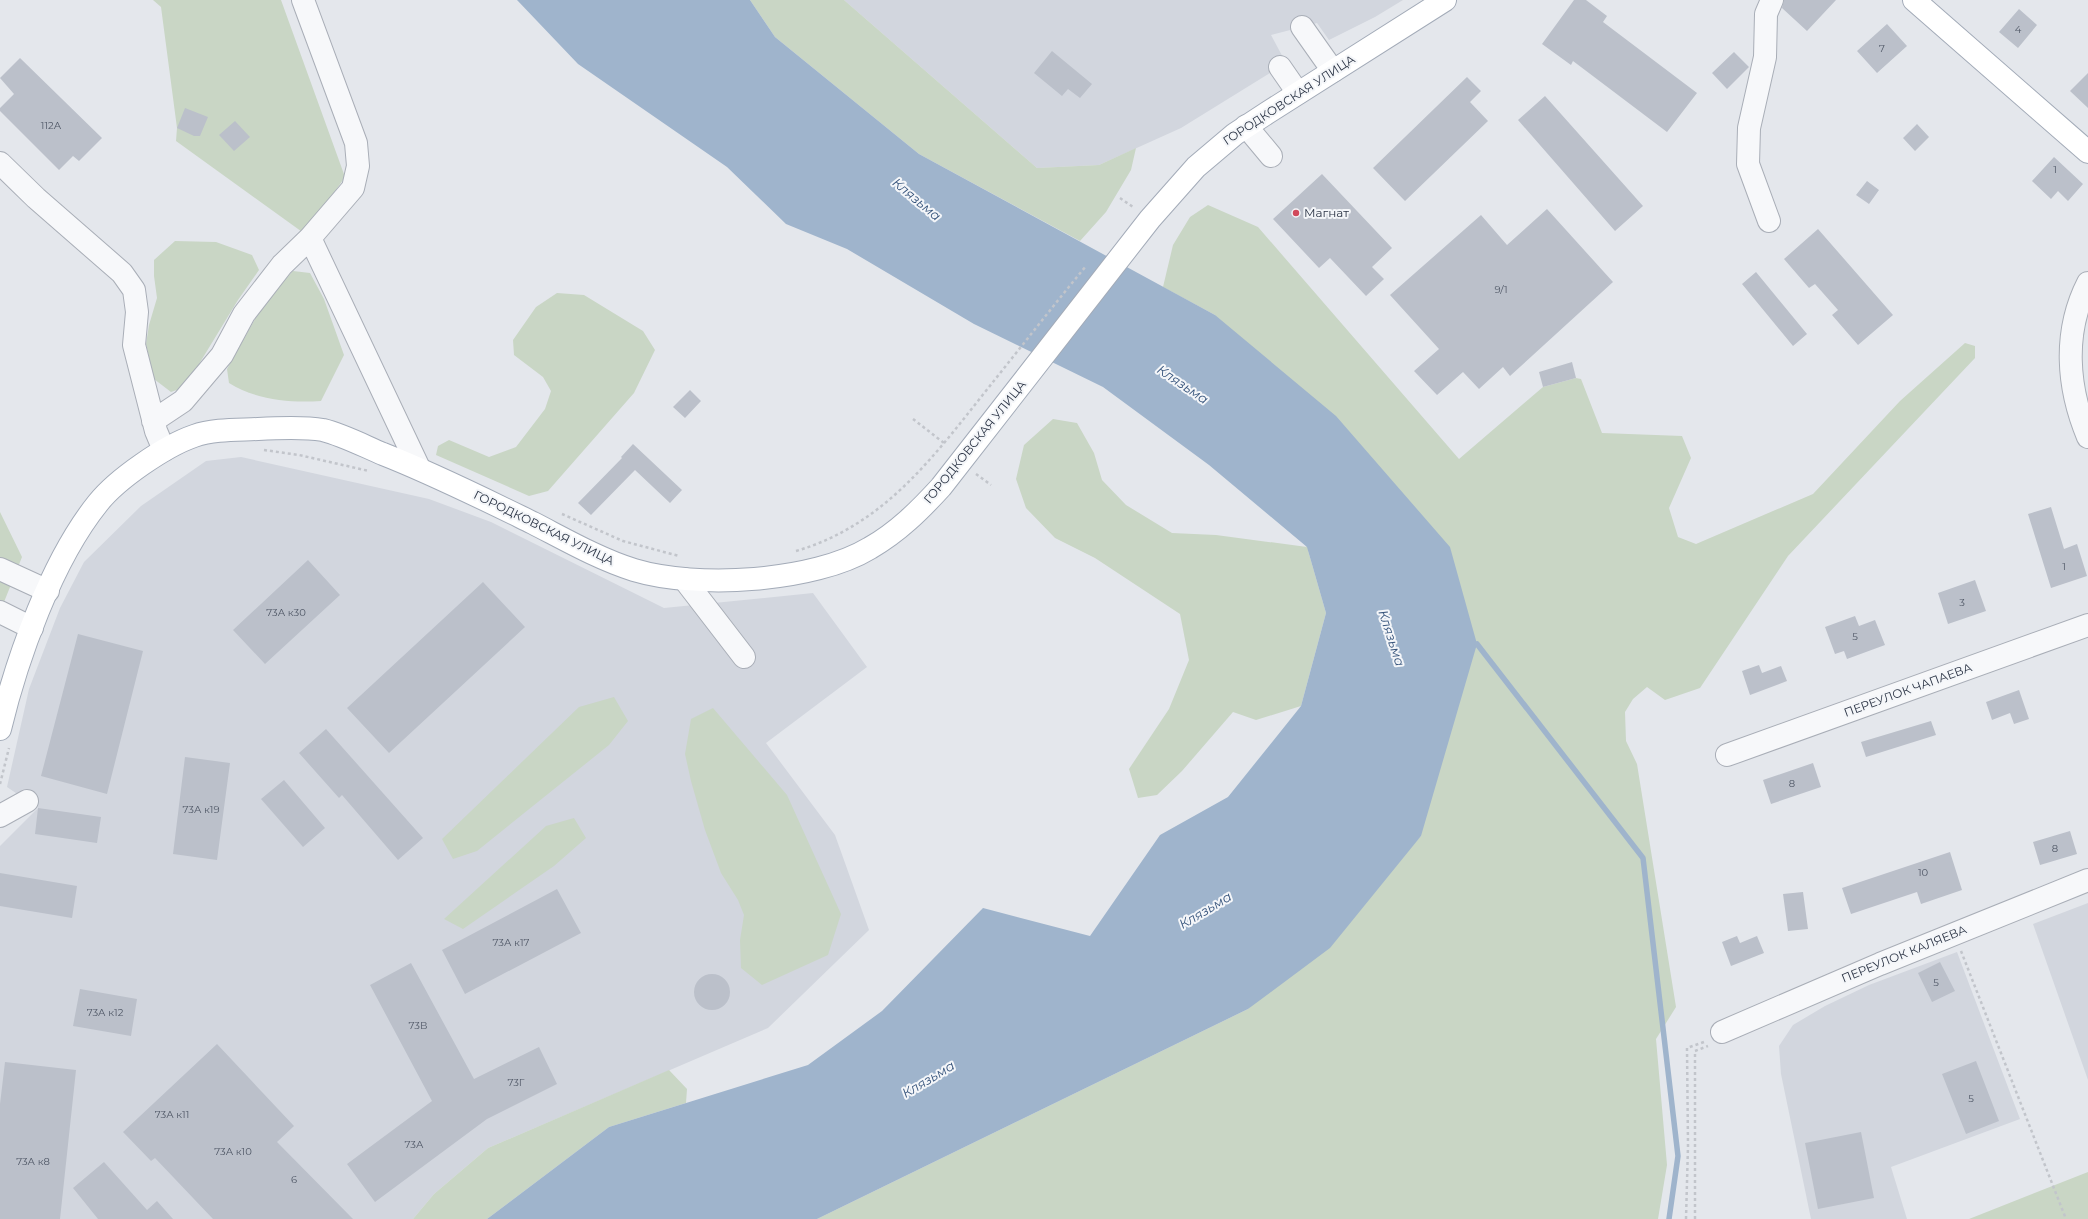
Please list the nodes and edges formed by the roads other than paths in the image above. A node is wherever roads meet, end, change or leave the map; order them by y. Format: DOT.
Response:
graph roads {
  1 [pos="303,0"];
  2 [pos="1445,0"];
  3 [pos="1772,0"];
  4 [pos="1914,0"];
  5 [pos="1302,27"];
  6 [pos="1280,67"];
  7 [pos="1333,71"];
  8 [pos="1298,93"];
  9 [pos="1246,126"];
  10 [pos="2088,152"];
  11 [pos="1271,156"];
  12 [pos="0,163"];
  13 [pos="1769,221"];
  14 [pos="310,238"];
  15 [pos="2088,283"];
  16 [pos="153,421"];
  17 [pos="2088,437"];
  18 [pos="164,450"];
  19 [pos="419,468"];
  20 [pos="0,569"];
  21 [pos="684,579"];
  22 [pos="48,591"];
  23 [pos="0,612"];
  24 [pos="2088,625"];
  25 [pos="32,628"];
  26 [pos="744,657"];
  27 [pos="4,738"];
  28 [pos="1727,755"];
  29 [pos="27,801"];
  30 [pos="0,816"];
  31 [pos="2088,880"];
  32 [pos="1713,1039"];
  1 -- 14 [label="street"];
  2 -- 7 [label="main road, ГОРОДКОВСКАЯ УЛИЦА"];
  3 -- 13 [label="street"];
  4 -- 10 [label="main road"];
  5 -- 7 [label="street"];
  6 -- 8 [label="street"];
  7 -- 8 [label="main road, ГОРОДКОВСКАЯ УЛИЦА"];
  8 -- 9 [label="main road, ГОРОДКОВСКАЯ УЛИЦА"];
  9 -- 11 [label="street"];
  9 -- 21 [label="main road, ГОРОДКОВСКАЯ УЛИЦА"];
  12 -- 16 [label="street"];
  14 -- 16 [label="street"];
  14 -- 19 [label="street"];
  15 -- 17 [label="street"];
  16 -- 18 [label="street"];
  18 -- 19 [label="main road, ГОРОДКОВСКАЯ УЛИЦА"];
  18 -- 22 [label="main road, ГОРОДКОВСКАЯ УЛИЦА"];
  19 -- 21 [label="main road, ГОРОДКОВСКАЯ УЛИЦА"];
  20 -- 22 [label="street"];
  21 -- 26 [label="street"];
  22 -- 25 [label="main road, ГОРОДКОВСКАЯ УЛИЦА"];
  23 -- 25 [label="street"];
  24 -- 28 [label="street, ПЕРЕУЛОК ЧАПАЕВА"];
  25 -- 27 [label="main road, ГОРОДКОВСКАЯ УЛИЦА"];
  29 -- 30 [label="street"];
  31 -- 32 [label="street, ПЕРЕУЛОК КАЛЯЕВА"];
}
